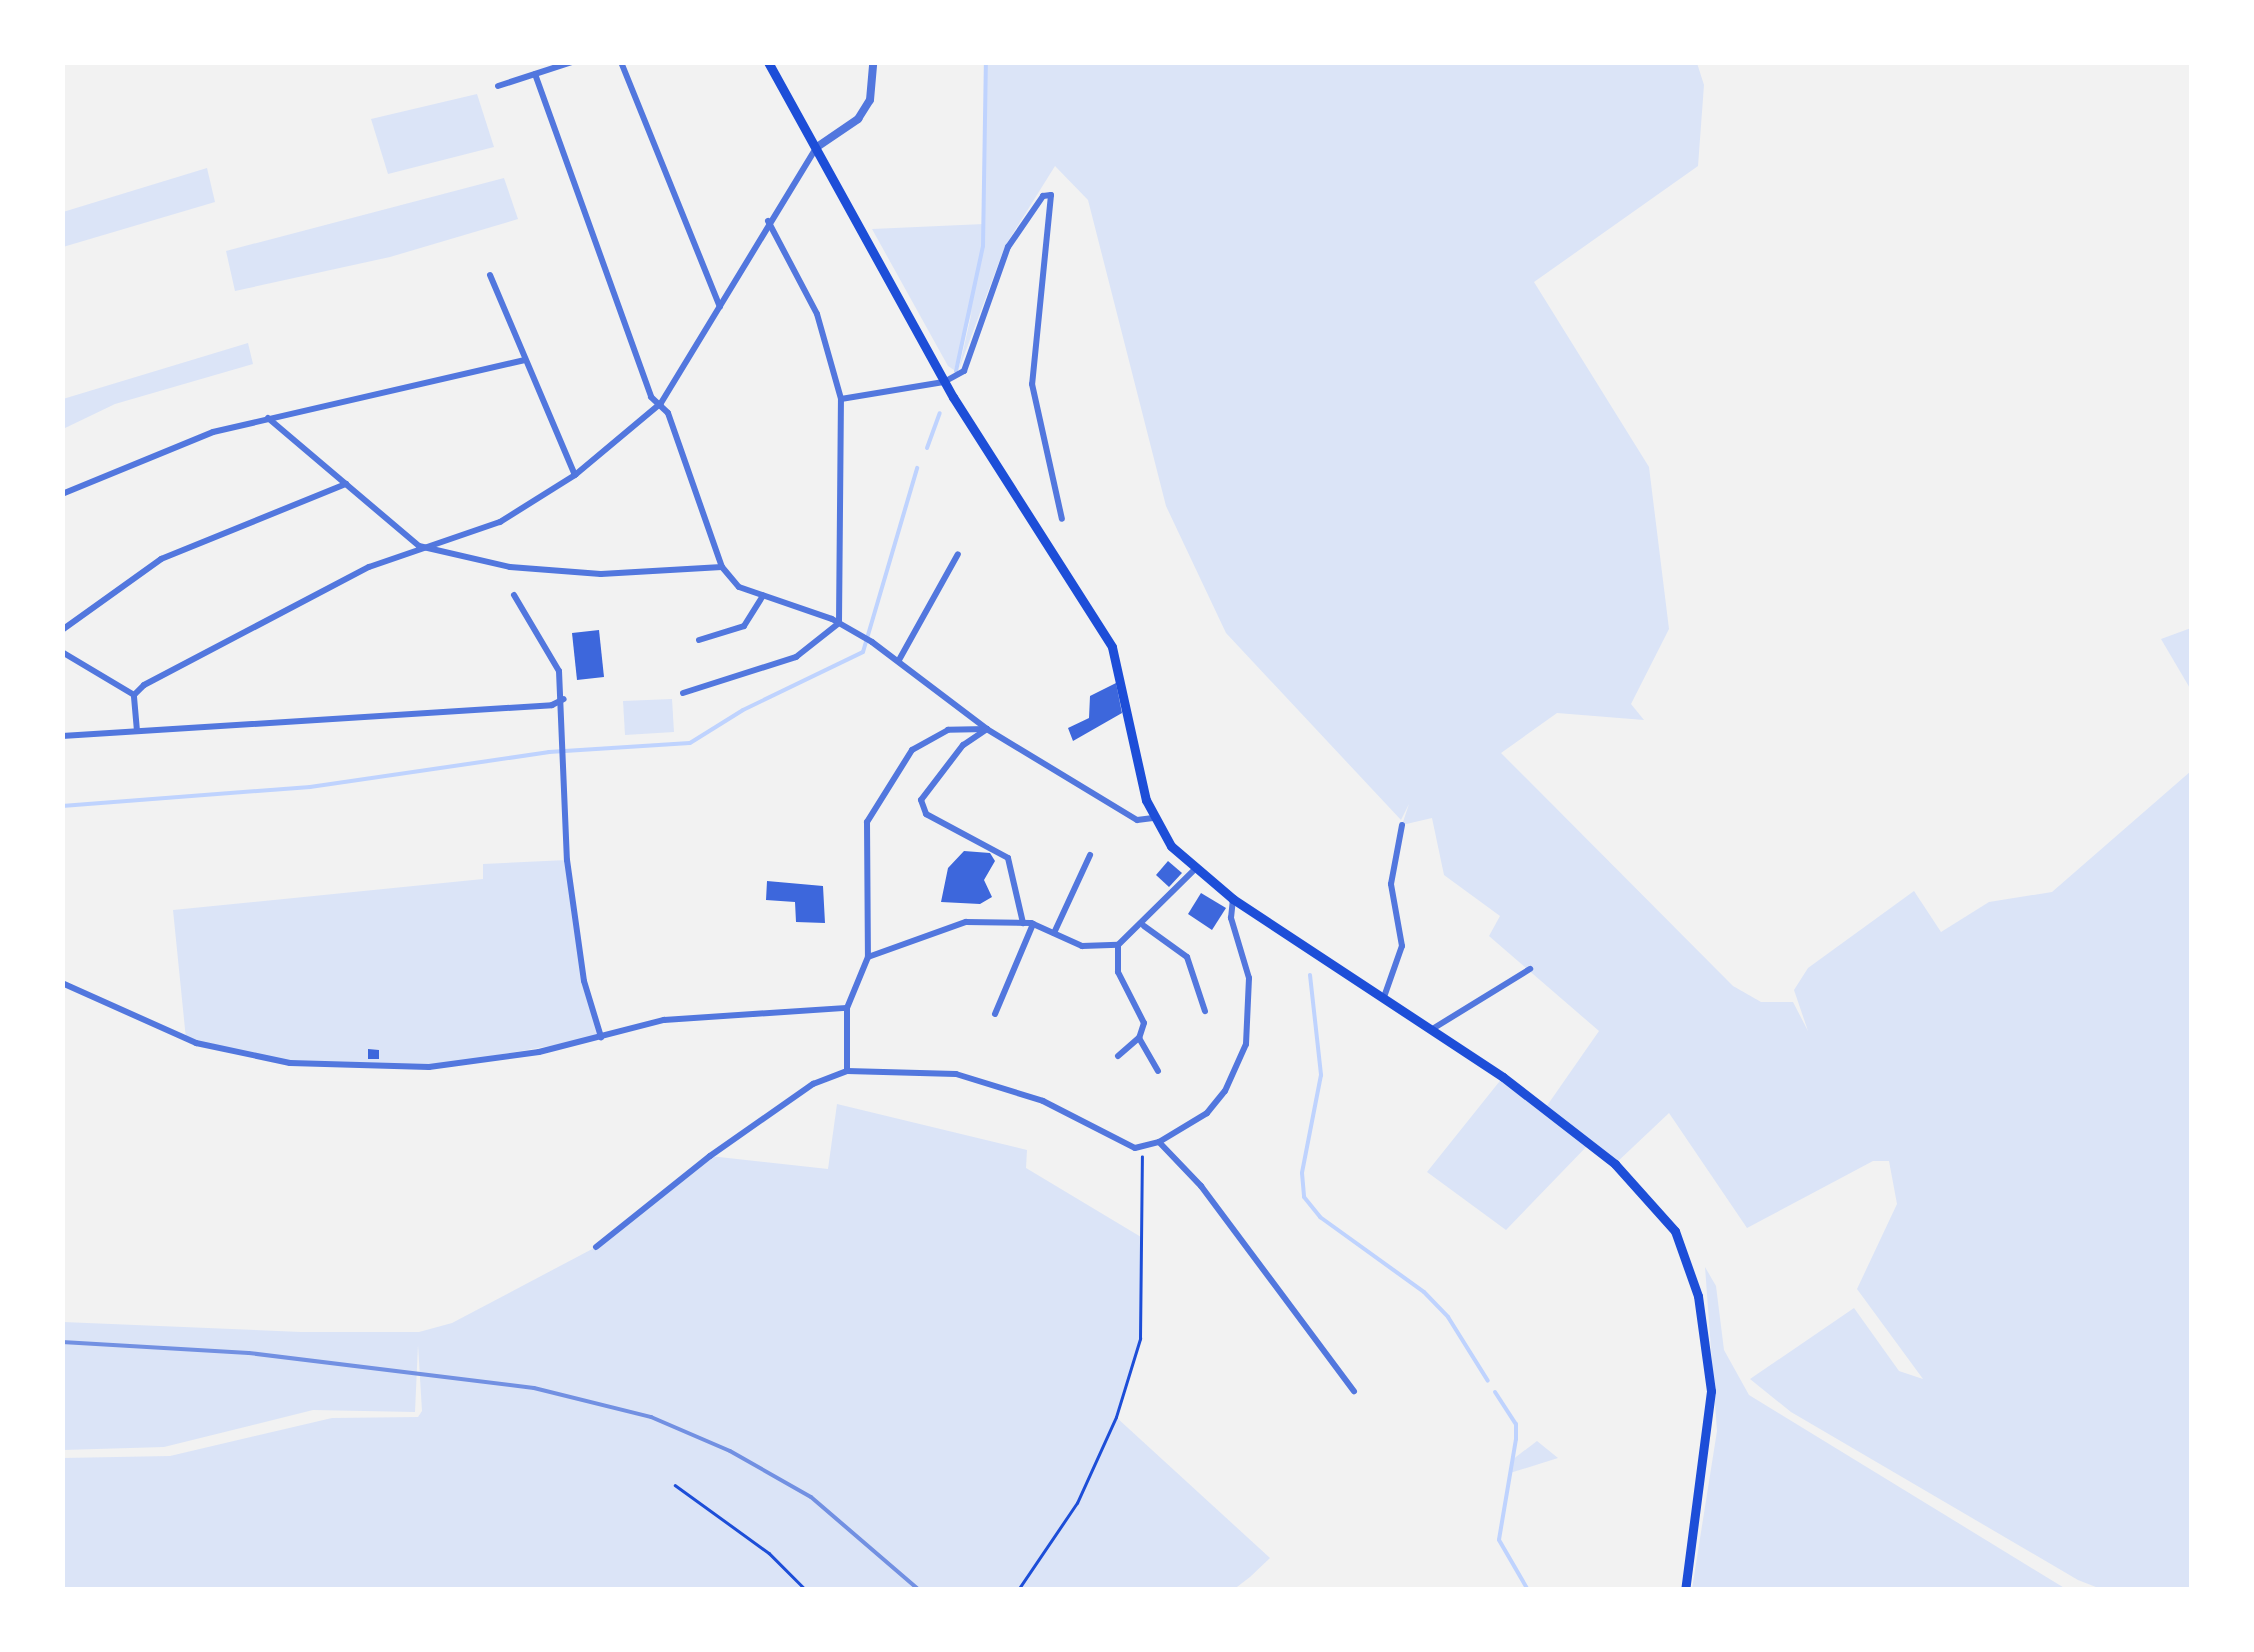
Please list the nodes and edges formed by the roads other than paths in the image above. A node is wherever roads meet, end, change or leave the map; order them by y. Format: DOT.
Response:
graph roads {
  1 [pos="572,62"];
  2 [pos="621,62"];
  3 [pos="768,62"];
  4 [pos="873,62"];
  5 [pos="535,74"];
  6 [pos="498,86"];
  7 [pos="816,147"];
  8 [pos="768,221"];
  9 [pos="490,275"];
  10 [pos="720,307"];
  11 [pos="524,360"];
  12 [pos="944,382"];
  13 [pos="841,398"];
  14 [pos="662,403"];
  15 [pos="268,418"];
  16 [pos="574,475"];
  17 [pos="346,484"];
  18 [pos="62,494"];
  19 [pos="1062,519"];
  20 [pos="419,546"];
  21 [pos="958,554"];
  22 [pos="722,566"];
  23 [pos="514,594"];
  24 [pos="762,596"];
  25 [pos="839,623"];
  26 [pos="62,630"];
  27 [pos="699,640"];
  28 [pos="62,652"];
  29 [pos="899,660"];
  30 [pos="683,692"];
  31 [pos="134,695"];
  32 [pos="564,700"];
  33 [pos="988,730"];
  34 [pos="137,731"];
  35 [pos="62,736"];
  36 [pos="1153,818"];
  37 [pos="1402,825"];
  38 [pos="1090,855"];
  39 [pos="1194,870"];
  40 [pos="1233,899"];
  41 [pos="1023,923"];
  42 [pos="1033,924"];
  43 [pos="1144,926"];
  44 [pos="1054,933"];
  45 [pos="1118,945"];
  46 [pos="868,957"];
  47 [pos="1530,969"];
  48 [pos="62,983"];
  49 [pos="1384,997"];
  50 [pos="846,1008"];
  51 [pos="1205,1011"];
  52 [pos="994,1014"];
  53 [pos="1434,1028"];
  54 [pos="601,1037"];
  55 [pos="1139,1038"];
  56 [pos="1118,1056"];
  57 [pos="847,1071"];
  58 [pos="1158,1071"];
  59 [pos="1159,1142"];
  60 [pos="596,1247"];
  61 [pos="1354,1392"];
  62 [pos="1685,1590"];
  1 -- 5 [label="street"];
  2 -- 10 [label="street"];
  3 -- 7 [label="main road"];
  4 -- 7 [label="street"];
  5 -- 6 [label="street"];
  5 -- 14 [label="street"];
  7 -- 8 [label="street"];
  7 -- 12 [label="main road"];
  8 -- 10 [label="street"];
  8 -- 13 [label="street"];
  9 -- 11 [label="street"];
  10 -- 14 [label="street"];
  11 -- 15 [label="street"];
  11 -- 16 [label="street"];
  12 -- 13 [label="street"];
  12 -- 19 [label="street"];
  12 -- 36 [label="main road"];
  13 -- 25 [label="street"];
  14 -- 16 [label="street"];
  14 -- 22 [label="street"];
  15 -- 17 [label="street"];
  15 -- 18 [label="street"];
  16 -- 20 [label="street"];
  17 -- 20 [label="street"];
  17 -- 26 [label="street"];
  20 -- 22 [label="street"];
  20 -- 31 [label="street"];
  21 -- 29 [label="street"];
  22 -- 24 [label="street"];
  23 -- 32 [label="street"];
  24 -- 25 [label="street"];
  24 -- 27 [label="street"];
  25 -- 29 [label="street"];
  25 -- 30 [label="street"];
  28 -- 31 [label="street"];
  29 -- 33 [label="street"];
  31 -- 34 [label="street"];
  32 -- 34 [label="street"];
  32 -- 54 [label="street"];
  33 -- 36 [label="street"];
  33 -- 41 [label="street"];
  33 -- 46 [label="street"];
  34 -- 35 [label="street"];
  36 -- 39 [label="main road"];
  37 -- 49 [label="street"];
  38 -- 44 [label="street"];
  39 -- 40 [label="main road"];
  39 -- 43 [label="street"];
  40 -- 49 [label="main road"];
  40 -- 59 [label="street"];
  41 -- 42 [label="street"];
  41 -- 46 [label="street"];
  42 -- 44 [label="street"];
  42 -- 52 [label="street"];
  43 -- 45 [label="street"];
  43 -- 51 [label="street"];
  44 -- 45 [label="street"];
  45 -- 55 [label="street"];
  46 -- 50 [label="street"];
  47 -- 53 [label="street"];
  48 -- 54 [label="street"];
  49 -- 53 [label="main road"];
  50 -- 54 [label="street"];
  50 -- 57 [label="street"];
  53 -- 62 [label="main road"];
  55 -- 56 [label="street"];
  55 -- 58 [label="street"];
  57 -- 59 [label="street"];
  57 -- 60 [label="street"];
  59 -- 61 [label="street"];
}
